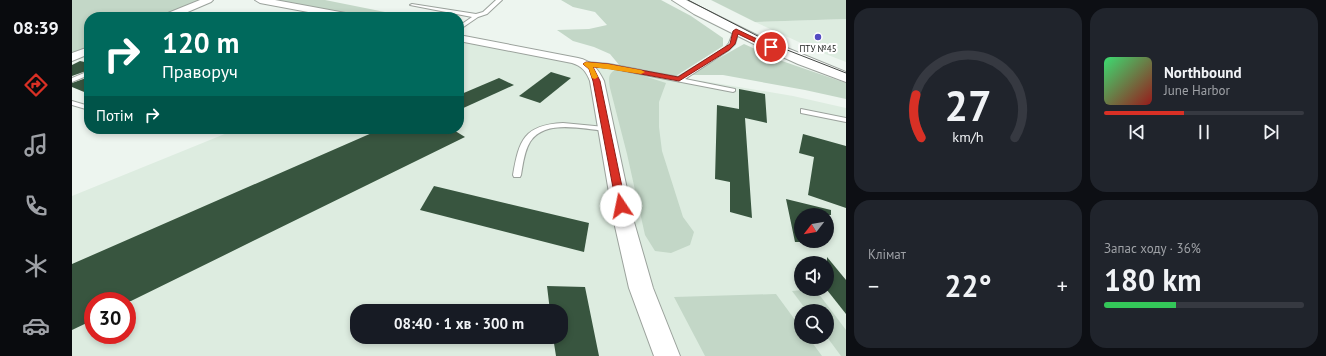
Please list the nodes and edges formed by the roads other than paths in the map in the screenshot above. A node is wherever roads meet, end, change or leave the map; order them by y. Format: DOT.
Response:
graph roads {
  1 [pos="208,0"];
  2 [pos="260,0"];
  3 [pos="498,0"];
  4 [pos="678,0"];
  5 [pos="701,0"];
  6 [pos="427,3"];
  7 [pos="412,5"];
  8 [pos="422,6"];
  9 [pos="178,12"];
  10 [pos="324,12"];
  11 [pos="454,12"];
  12 [pos="464,14"];
  13 [pos="476,16"];
  14 [pos="464,24"];
  15 [pos="736,31"];
  16 [pos="464,39"];
  17 [pos="84,52"];
  18 [pos="72,57"];
  19 [pos="586,64"];
  20 [pos="846,66"];
  21 [pos="84,75"];
  22 [pos="846,77"];
  23 [pos="72,80"];
  24 [pos="679,80"];
  25 [pos="733,90"];
  26 [pos="72,102"];
  27 [pos="84,106"];
  28 [pos="804,111"];
  29 [pos="846,120"];
  30 [pos="605,129"];
  31 [pos="517,175"];
  32 [pos="667,356"];
  1 -- 9 [label="street"];
  2 -- 10 [label="street"];
  3 -- 13 [label="lane"];
  4 -- 15 [label="main road"];
  5 -- 20 [label="main road"];
  6 -- 8 [label="lane"];
  7 -- 8 [label="lane"];
  8 -- 11 [label="lane"];
  12 -- 13 [label="lane"];
  13 -- 14 [label="lane"];
  15 -- 22 [label="main road"];
  15 -- 24 [label="lane"];
  16 -- 19 [label="street"];
  17 -- 18 [label="street"];
  19 -- 24 [label="lane"];
  19 -- 30 [label="street"];
  21 -- 23 [label="lane"];
  24 -- 25 [label="lane"];
  26 -- 27 [label="lane"];
  28 -- 29 [label="lane"];
  30 -- 31 [label="lane"];
  30 -- 32 [label="street"];
}
